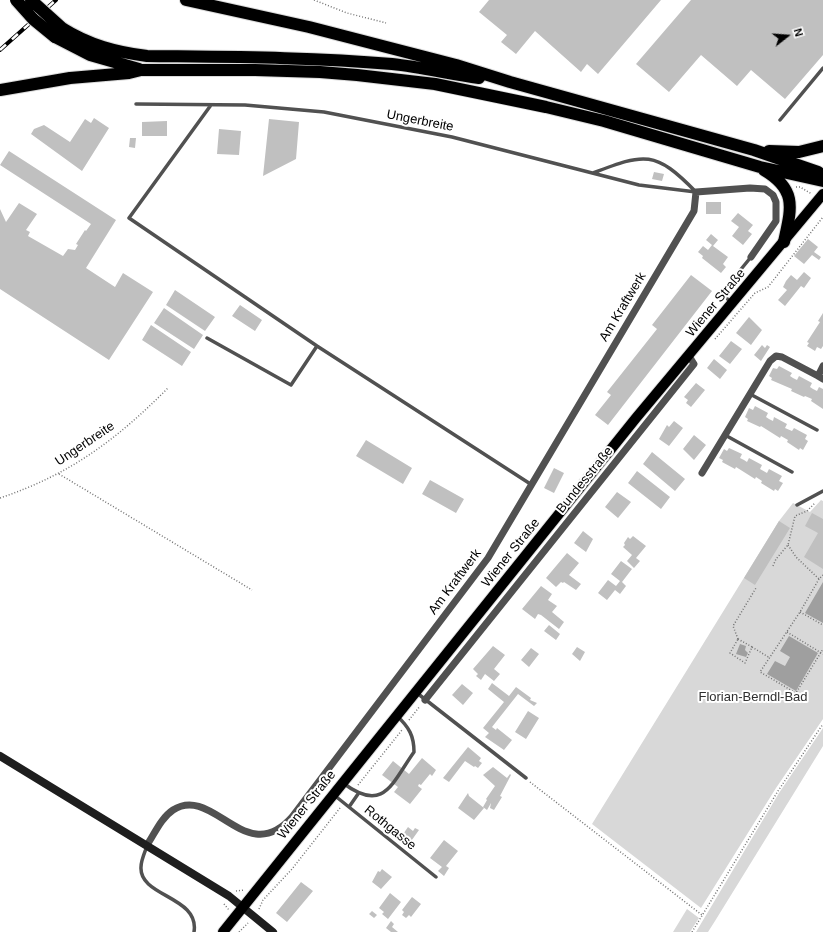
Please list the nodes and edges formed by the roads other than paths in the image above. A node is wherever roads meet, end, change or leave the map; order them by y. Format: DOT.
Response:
graph roads {
  1 [pos="16,0"];
  2 [pos="31,0"];
  3 [pos="186,0"];
  4 [pos="59,32"];
  5 [pos="823,68"];
  6 [pos="141,70"];
  7 [pos="510,82"];
  8 [pos="0,90"];
  9 [pos="136,104"];
  10 [pos="211,105"];
  11 [pos="780,120"];
  12 [pos="823,146"];
  13 [pos="754,150"];
  14 [pos="760,167"];
  15 [pos="593,173"];
  16 [pos="823,176"];
  17 [pos="823,181"];
  18 [pos="696,192"];
  19 [pos="820,198"];
  20 [pos="784,242"];
  21 [pos="751,257"];
  22 [pos="732,304"];
  23 [pos="207,338"];
  24 [pos="317,346"];
  25 [pos="689,356"];
  26 [pos="823,366"];
  27 [pos="820,377"];
  28 [pos="750,394"];
  29 [pos="636,418"];
  30 [pos="644,425"];
  31 [pos="817,430"];
  32 [pos="725,435"];
  33 [pos="792,472"];
  34 [pos="702,473"];
  35 [pos="532,485"];
  36 [pos="823,491"];
  37 [pos="797,505"];
  38 [pos="416,693"];
  39 [pos="425,700"];
  40 [pos="397,716"];
  41 [pos="0,756"];
  42 [pos="526,778"];
  43 [pos="342,783"];
  44 [pos="333,794"];
  45 [pos="358,794"];
  46 [pos="348,807"];
  47 [pos="147,845"];
  48 [pos="436,877"];
  49 [pos="243,906"];
  50 [pos="194,932"];
  51 [pos="223,932"];
  52 [pos="273,932"];
  1 -- 4 [label="highway, bridge"];
  2 -- 4 [label="highway, bridge"];
  3 -- 7 [label="highway"];
  4 -- 6 [label="highway"];
  4 -- 7 [label="highway"];
  5 -- 11 [label="lane"];
  6 -- 8 [label="highway"];
  6 -- 14 [label="highway"];
  7 -- 13 [label="highway"];
  9 -- 10 [label="lane, Ungerbreite"];
  10 -- 15 [label="lane, Ungerbreite"];
  10 -- 24 [label="lane"];
  12 -- 13 [label="highway"];
  13 -- 16 [label="highway"];
  14 -- 17 [label="highway"];
  14 -- 20 [label="highway"];
  15 -- 18 [label="lane, Ungerbreite"];
  15 -- 18 [label="lane"];
  18 -- 21 [label="street"];
  18 -- 35 [label="street, Am Kraftwerk"];
  19 -- 20 [label="main road, Wiener Straße"];
  20 -- 22 [label="main road, Wiener Straße"];
  21 -- 22 [label="lane"];
  22 -- 25 [label="main road, Wiener Straße"];
  23 -- 24 [label="lane"];
  24 -- 35 [label="lane"];
  25 -- 29 [label="main road, Wiener Straße"];
  25 -- 30 [label="street, Bundesstraße"];
  26 -- 27 [label="street"];
  27 -- 28 [label="street"];
  28 -- 31 [label="lane"];
  28 -- 32 [label="street"];
  29 -- 30 [label="street"];
  29 -- 38 [label="main road, Wiener Straße"];
  30 -- 39 [label="street, Bundesstraße"];
  32 -- 33 [label="lane"];
  32 -- 34 [label="street"];
  35 -- 47 [label="street, Am Kraftwerk"];
  36 -- 37 [label="lane"];
  38 -- 39 [label="lane"];
  38 -- 40 [label="main road, Wiener Straße"];
  39 -- 42 [label="lane"];
  40 -- 43 [label="main road, Wiener Straße"];
  40 -- 45 [label="lane"];
  41 -- 47 [label="street"];
  43 -- 44 [label="main road, Wiener Straße"];
  43 -- 45 [label="lane"];
  44 -- 46 [label="lane, Rothgasse"];
  44 -- 49 [label="main road, Wiener Straße"];
  45 -- 46 [label="lane"];
  46 -- 48 [label="lane, Rothgasse"];
  47 -- 49 [label="street"];
  47 -- 50 [label="lane"];
  49 -- 51 [label="main road, Wiener Straße"];
  49 -- 52 [label="street"];
}
